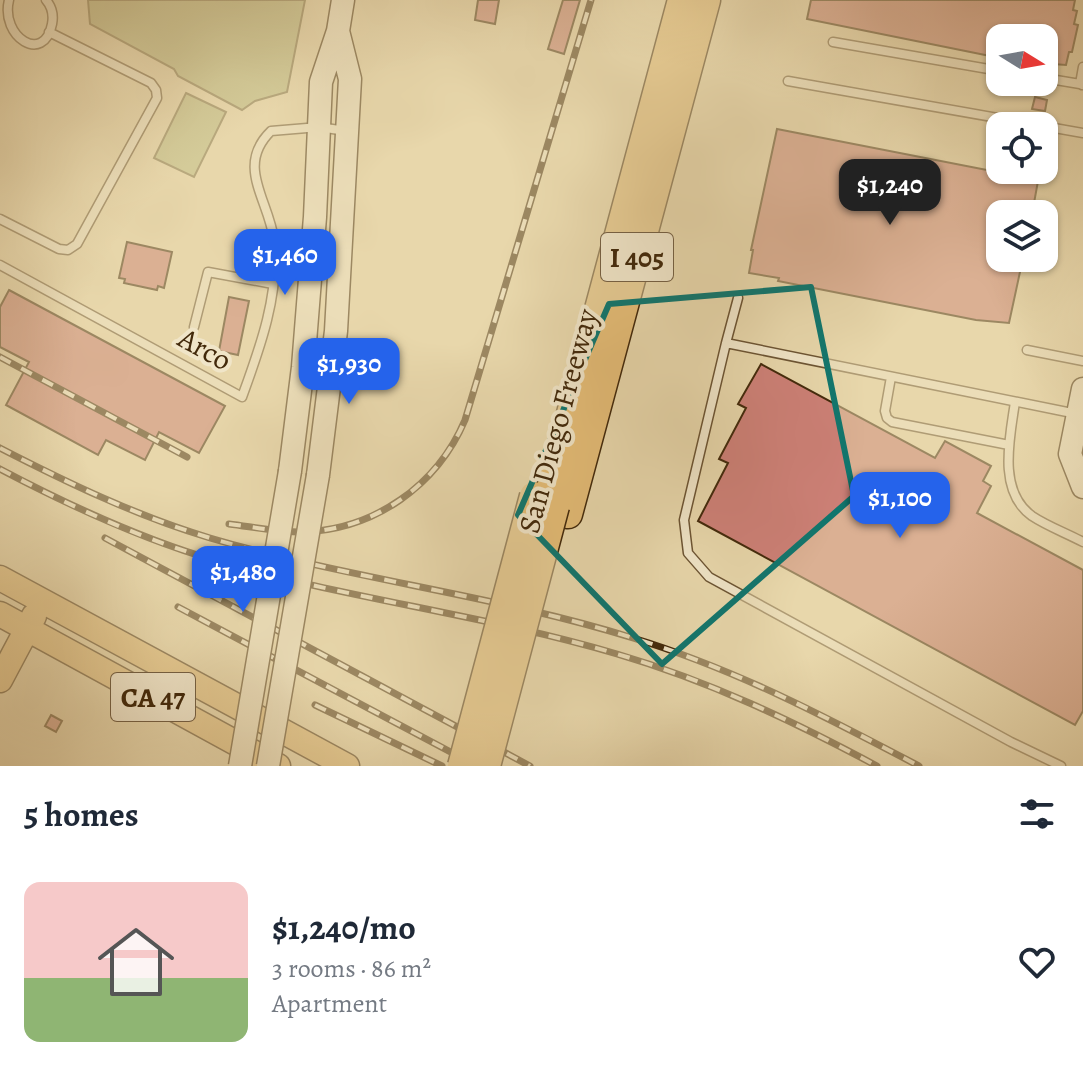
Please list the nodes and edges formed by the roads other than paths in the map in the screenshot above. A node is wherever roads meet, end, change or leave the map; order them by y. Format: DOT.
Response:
graph roads {
  1 [pos="9,0"];
  2 [pos="46,0"];
  3 [pos="343,0"];
  4 [pos="667,0"];
  5 [pos="682,0"];
  6 [pos="691,0"];
  7 [pos="706,0"];
  8 [pos="338,31"];
  9 [pos="49,32"];
  10 [pos="833,42"];
  11 [pos="1083,67"];
  12 [pos="986,69"];
  13 [pos="788,81"];
  14 [pos="1058,81"];
  15 [pos="1081,85"];
  16 [pos="319,127"];
  17 [pos="347,131"];
  18 [pos="1083,133"];
  19 [pos="0,219"];
  20 [pos="0,265"];
  21 [pos="273,284"];
  22 [pos="738,298"];
  23 [pos="194,327"];
  24 [pos="726,343"];
  25 [pos="1027,350"];
  26 [pos="1083,361"];
  27 [pos="891,377"];
  28 [pos="1083,389"];
  29 [pos="1015,402"];
  30 [pos="1078,414"];
  31 [pos="1009,445"];
  32 [pos="1082,487"];
  33 [pos="551,505"];
  34 [pos="1083,542"];
  35 [pos="0,578"];
  36 [pos="43,599"];
  37 [pos="0,614"];
  38 [pos="28,628"];
  39 [pos="0,680"];
  40 [pos="240,766"];
  41 [pos="268,766"];
  42 [pos="278,766"];
  43 [pos="347,766"];
  44 [pos="462,766"];
  45 [pos="475,766"];
  46 [pos="486,766"];
  47 [pos="501,766"];
  48 [pos="1061,766"];
  1 -- 9 [label="lane"];
  2 -- 9 [label="lane"];
  3 -- 8 [label="main road"];
  4 -- 33 [label="highway, San Diego Freeway / I 405"];
  5 -- 33 [label="highway"];
  6 -- 33 [label="highway"];
  7 -- 33 [label="highway, San Diego Freeway / I 405"];
  8 -- 16 [label="main road"];
  8 -- 17 [label="main road"];
  9 -- 19 [label="lane"];
  10 -- 12 [label="lane"];
  11 -- 15 [label="lane"];
  13 -- 18 [label="lane"];
  14 -- 15 [label="lane"];
  16 -- 17 [label="lane, Arco"];
  16 -- 21 [label="lane, Arco"];
  16 -- 40 [label="main road, bridge"];
  17 -- 41 [label="main road, bridge"];
  20 -- 21 [label="lane, Arco"];
  21 -- 23 [label="lane"];
  22 -- 24 [label="lane"];
  24 -- 27 [label="lane"];
  24 -- 48 [label="lane"];
  25 -- 26 [label="lane"];
  27 -- 29 [label="lane"];
  27 -- 31 [label="lane"];
  28 -- 30 [label="main road"];
  29 -- 30 [label="lane"];
  29 -- 31 [label="lane"];
  30 -- 32 [label="main road"];
  31 -- 34 [label="lane"];
  33 -- 44 [label="highway, San Diego Freeway / I 405, bridge"];
  33 -- 45 [label="highway"];
  33 -- 46 [label="highway, bridge"];
  33 -- 47 [label="highway, San Diego Freeway / I 405"];
  35 -- 36 [label="main road, CA 47"];
  36 -- 38 [label="main road"];
  36 -- 43 [label="main road, CA 47"];
  37 -- 38 [label="main road, CA 47"];
  38 -- 39 [label="main road"];
  38 -- 42 [label="main road, CA 47"];
}
